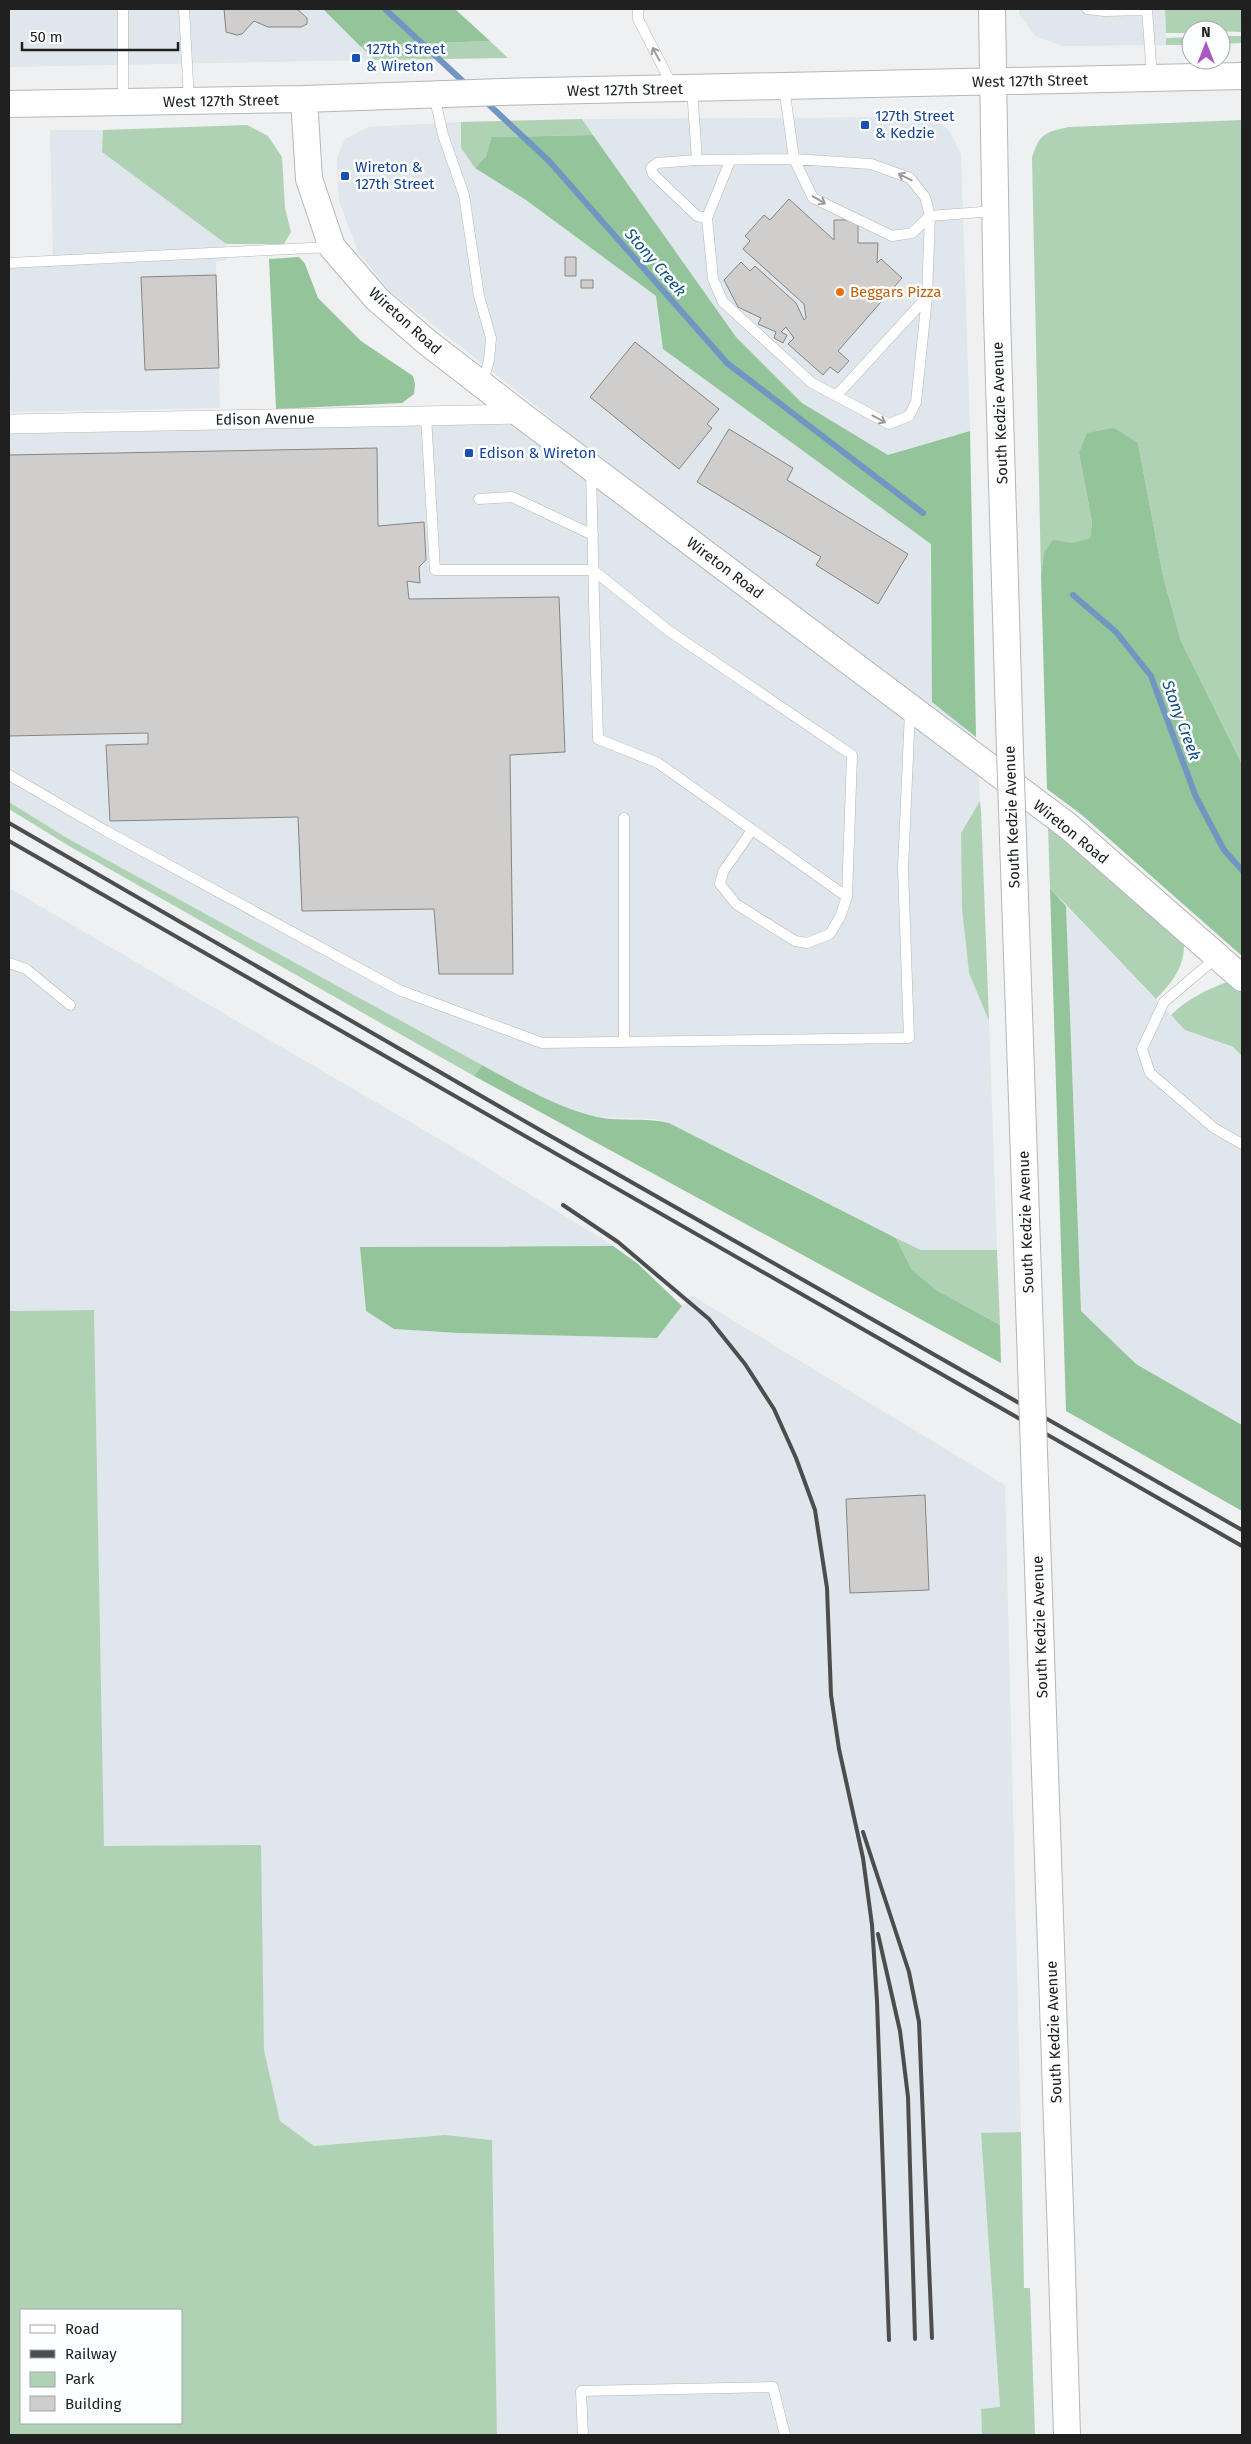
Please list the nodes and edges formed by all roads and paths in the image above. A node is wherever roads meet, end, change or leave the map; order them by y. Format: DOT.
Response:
graph roads {
  1 [pos="123,9"];
  2 [pos="184,9"];
  3 [pos="992,9"];
  4 [pos="1087,9"];
  5 [pos="1147,9"];
  6 [pos="638,14"];
  7 [pos="1242,76"];
  8 [pos="1152,78"];
  9 [pos="994,82"];
  10 [pos="784,86"];
  11 [pos="683,89"];
  12 [pos="441,94"];
  13 [pos="304,99"];
  14 [pos="189,101"];
  15 [pos="123,102"];
  16 [pos="9,104"];
  17 [pos="794,159"];
  18 [pos="697,160"];
  19 [pos="730,161"];
  20 [pos="996,211"];
  21 [pos="930,216"];
  22 [pos="707,218"];
  23 [pos="332,247"];
  24 [pos="9,262"];
  25 [pos="927,297"];
  26 [pos="482,385"];
  27 [pos="836,395"];
  28 [pos="520,414"];
  29 [pos="426,416"];
  30 [pos="9,424"];
  31 [pos="591,467"];
  32 [pos="479,499"];
  33 [pos="593,535"];
  34 [pos="594,570"];
  35 [pos="910,708"];
  36 [pos="9,775"];
  37 [pos="624,818"];
  38 [pos="752,830"];
  39 [pos="848,896"];
  40 [pos="1217,957"];
  41 [pos="9,963"];
  42 [pos="1242,978"];
  43 [pos="70,1005"];
  44 [pos="624,1042"];
  45 [pos="1242,1144"];
  46 [pos="583,2435"];
  47 [pos="785,2435"];
  48 [pos="1067,2435"];
  1 -- 15 [label="lane"];
  2 -- 14 [label="lane"];
  3 -- 9 [label="main road, South Kedzie Avenue"];
  4 -- 5 [label="lane"];
  5 -- 8 [label="lane"];
  11 -- 6 [label="lane, one-way"];
  7 -- 8 [label="main road, West 127th Street"];
  8 -- 9 [label="main road, West 127th Street"];
  9 -- 10 [label="main road, West 127th Street"];
  9 -- 20 [label="main road, South Kedzie Avenue"];
  10 -- 11 [label="main road, West 127th Street"];
  10 -- 17 [label="lane"];
  11 -- 12 [label="main road, West 127th Street"];
  11 -- 18 [label="lane"];
  12 -- 13 [label="main road, West 127th Street"];
  12 -- 26 [label="lane"];
  13 -- 14 [label="main road, West 127th Street"];
  13 -- 23 [label="main road, Wireton Road"];
  14 -- 15 [label="main road, West 127th Street"];
  15 -- 16 [label="main road, West 127th Street"];
  17 -- 19 [label="lane"];
  21 -- 17 [label="lane, one-way"];
  17 -- 21 [label="lane, one-way"];
  18 -- 19 [label="lane"];
  18 -- 22 [label="lane"];
  19 -- 22 [label="lane"];
  20 -- 21 [label="lane"];
  20 -- 48 [label="main road, South Kedzie Avenue, bridge"];
  21 -- 25 [label="lane"];
  22 -- 27 [label="lane"];
  23 -- 24 [label="lane"];
  23 -- 26 [label="main road, Wireton Road"];
  25 -- 27 [label="lane"];
  27 -- 25 [label="lane, one-way"];
  26 -- 28 [label="main road, Wireton Road"];
  28 -- 29 [label="street, Edison Avenue"];
  28 -- 31 [label="main road, Wireton Road"];
  29 -- 30 [label="street, Edison Avenue"];
  29 -- 34 [label="lane"];
  31 -- 33 [label="lane"];
  31 -- 35 [label="main road, Wireton Road"];
  32 -- 33 [label="lane"];
  33 -- 34 [label="lane"];
  34 -- 38 [label="lane"];
  34 -- 39 [label="lane"];
  35 -- 40 [label="main road, Wireton Road"];
  35 -- 44 [label="lane"];
  36 -- 44 [label="lane"];
  37 -- 44 [label="lane"];
  38 -- 39 [label="lane"];
  38 -- 39 [label="lane"];
  40 -- 42 [label="main road, Wireton Road"];
  40 -- 45 [label="lane"];
  41 -- 43 [label="lane"];
  46 -- 47 [label="lane"];
}
